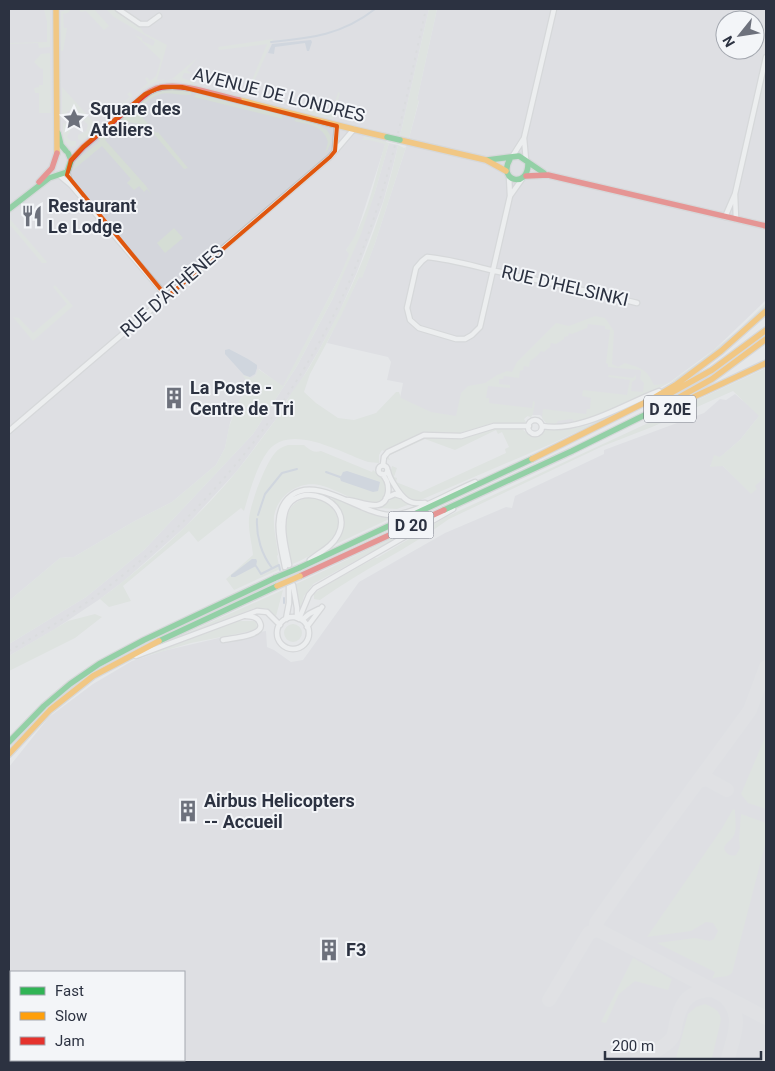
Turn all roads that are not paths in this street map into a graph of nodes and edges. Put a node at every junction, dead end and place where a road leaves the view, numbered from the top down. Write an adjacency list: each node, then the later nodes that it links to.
1 (56, 9): 7 (main road)
2 (118, 9): 4 (street)
3 (554, 9): 9 (street)
4 (159, 16)
5 (766, 57): 26 (street)
6 (337, 126): 8 (main road, AVENUE DE LONDRES); 10 (main road, AVENUE DE LONDRES); 11 (street)
7 (57, 129): 12 (main road); 13 (main road)
8 (354, 130): 11 (street, RUE D'ATHÈNES); 16 (main road, AVENUE DE LONDRES, bridge)
9 (524, 138): 14 (street); 17 (street)
10 (83, 147): 13 (main road, AVENUE DE LONDRES); 15 (main road, AVENUE DE LONDRES)
11 (335, 150): 33 (street, RUE D'ATHÈNES)
12 (57, 152): 13 (main road); 18 (main road)
13 (67, 152): 15 (main road)
14 (511, 158): 16 (main road, AVENUE DE LONDRES); 17 (main road); 20 (main road)
15 (71, 160): 19 (main road)
16 (486, 160): 20 (main road, AVENUE DE LONDRES)
17 (527, 162): 22 (main road); 23 (main road)
18 (52, 168): 21 (main road); 25 (main road)
19 (67, 172): 21 (main road); 24 (street)
20 (507, 173): 23 (main road); 27 (street, RUE D'HELSINKI)
21 (57, 175): 24 (street); 25 (main road)
22 (548, 175): 23 (main road); 29 (main road)
23 (524, 177): 27 (street, RUE D'HELSINKI)
24 (71, 185): 33 (street)
25 (27, 194): 28 (main road)
26 (734, 194): 29 (street); 30 (street)
27 (510, 196): 32 (street, RUE D'HELSINKI)
28 (9, 209)
29 (724, 217): 30 (main road)
30 (736, 219): 31 (main road)
31 (766, 226)
32 (492, 270): 32 (street, RUE D'HELSINKI); 34 (street, RUE D'HELSINKI)
33 (167, 297): 42 (street, RUE D'ATHÈNES)
34 (638, 303)
35 (766, 311): 39 (main road, D 20E)
36 (766, 330): 43 (main road, D 20)
37 (766, 339): 44 (main road, D 20)
38 (766, 363): 44 (main road, D 20E)
39 (677, 384): 41 (street); 43 (main road, D 20E)
40 (529, 426): 41 (street); 41 (street); 46 (street)
41 (542, 426)
42 (9, 431)
43 (551, 450): 45 (main road, D 20)
44 (572, 451): 49 (main road, D 20)
45 (521, 464): 53 (street); 54 (main road, D 20)
46 (383, 466): 47 (street); 48 (street)
47 (388, 471): 48 (street); 50 (street)
48 (382, 474): 51 (street)
49 (521, 474): 57 (street); 61 (main road, D 20, bridge)
50 (401, 496): 51 (street); 53 (street)
51 (386, 498): 52 (street)
52 (343, 500): 53 (street); 54 (street)
53 (431, 502)
54 (301, 567): 62 (main road, D 20, bridge)
55 (245, 616): 58 (street); 60 (street); 61 (street)
56 (286, 619): 57 (street); 57 (street); 58 (street)
57 (300, 619): 59 (street); 59 (street)
58 (280, 625): 59 (street)
59 (307, 627)
60 (223, 640)
61 (107, 667): 63 (main road, D 20)
62 (9, 742)
63 (9, 754)

